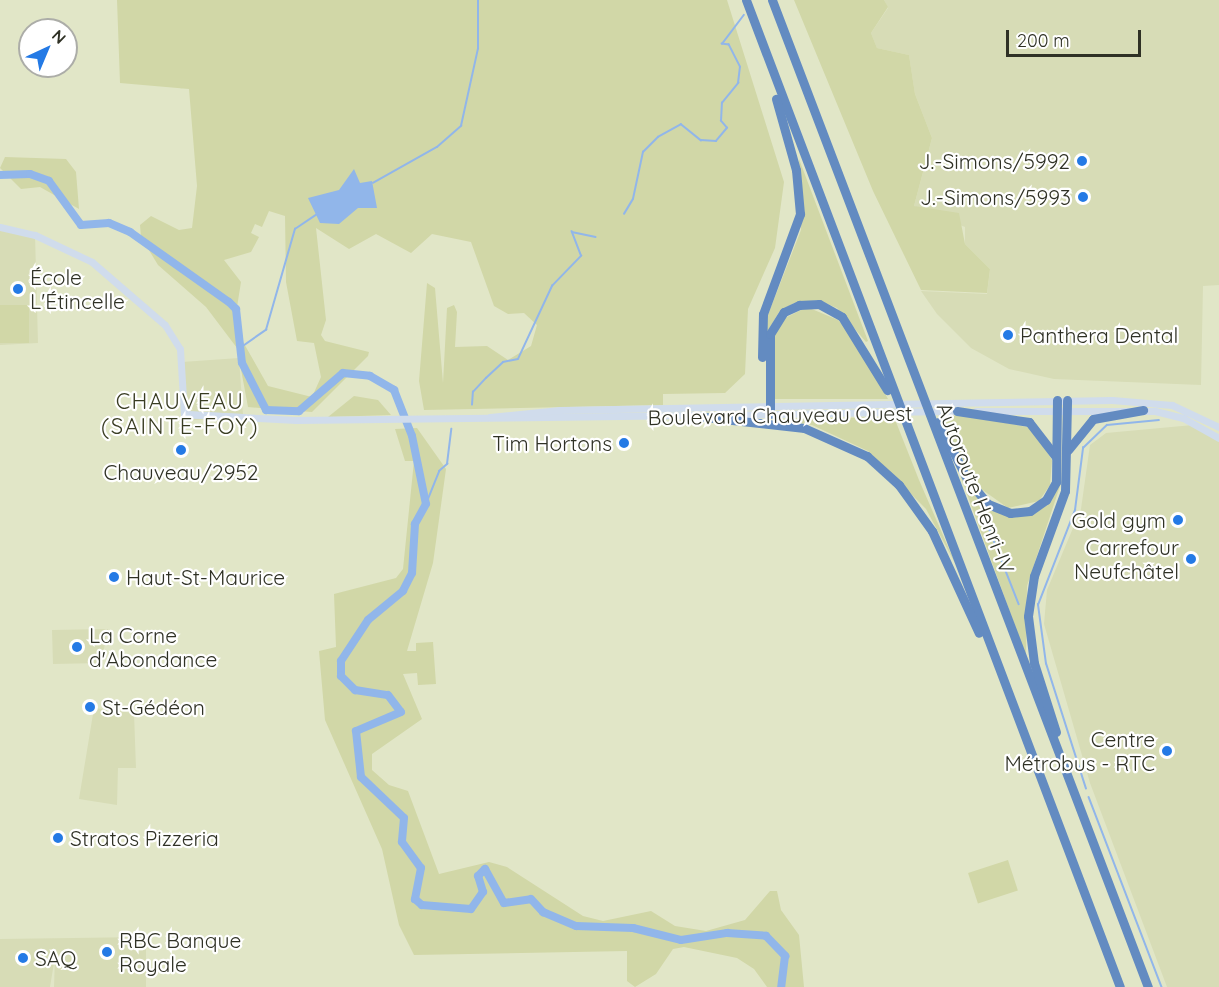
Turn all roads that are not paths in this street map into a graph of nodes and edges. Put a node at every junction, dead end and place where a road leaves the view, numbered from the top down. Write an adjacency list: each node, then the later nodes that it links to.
1 (746, 0): 3 (highway, Autoroute Henri-IV)
2 (772, 0): 5 (highway, Autoroute Henri-IV)
3 (751, 17): 8 (highway); 16 (highway, Autoroute Henri-IV)
4 (0, 227): 11 (main road, Boulevard Chauveau Ouest)
5 (896, 327): 15 (highway); 17 (highway, Autoroute Henri-IV)
6 (1062, 404): 7 (main road, Boulevard Chauveau Ouest); 9 (main road, Boulevard Chauveau Ouest); 12 (main road); 14 (highway); 15 (highway)
7 (955, 407): 8 (main road, Boulevard Chauveau Ouest); 8 (main road, Boulevard Chauveau Ouest); 15 (highway)
8 (766, 410): 10 (main road, Boulevard Chauveau Ouest); 11 (main road, Boulevard Chauveau Ouest); 16 (highway)
9 (1143, 410): 13 (main road, Boulevard Chauveau Ouest); 14 (highway)
10 (696, 416): 11 (main road, Boulevard Chauveau Ouest); 18 (highway)
11 (490, 417)
12 (1219, 427)
13 (1219, 438)
14 (1067, 453): 17 (highway)
15 (1058, 462)
16 (954, 547): 18 (highway, Autoroute Henri-IV)
17 (1077, 801): 20 (highway, Autoroute Henri-IV)
18 (1050, 803): 19 (highway, Autoroute Henri-IV)
19 (1120, 987)
20 (1148, 987)

